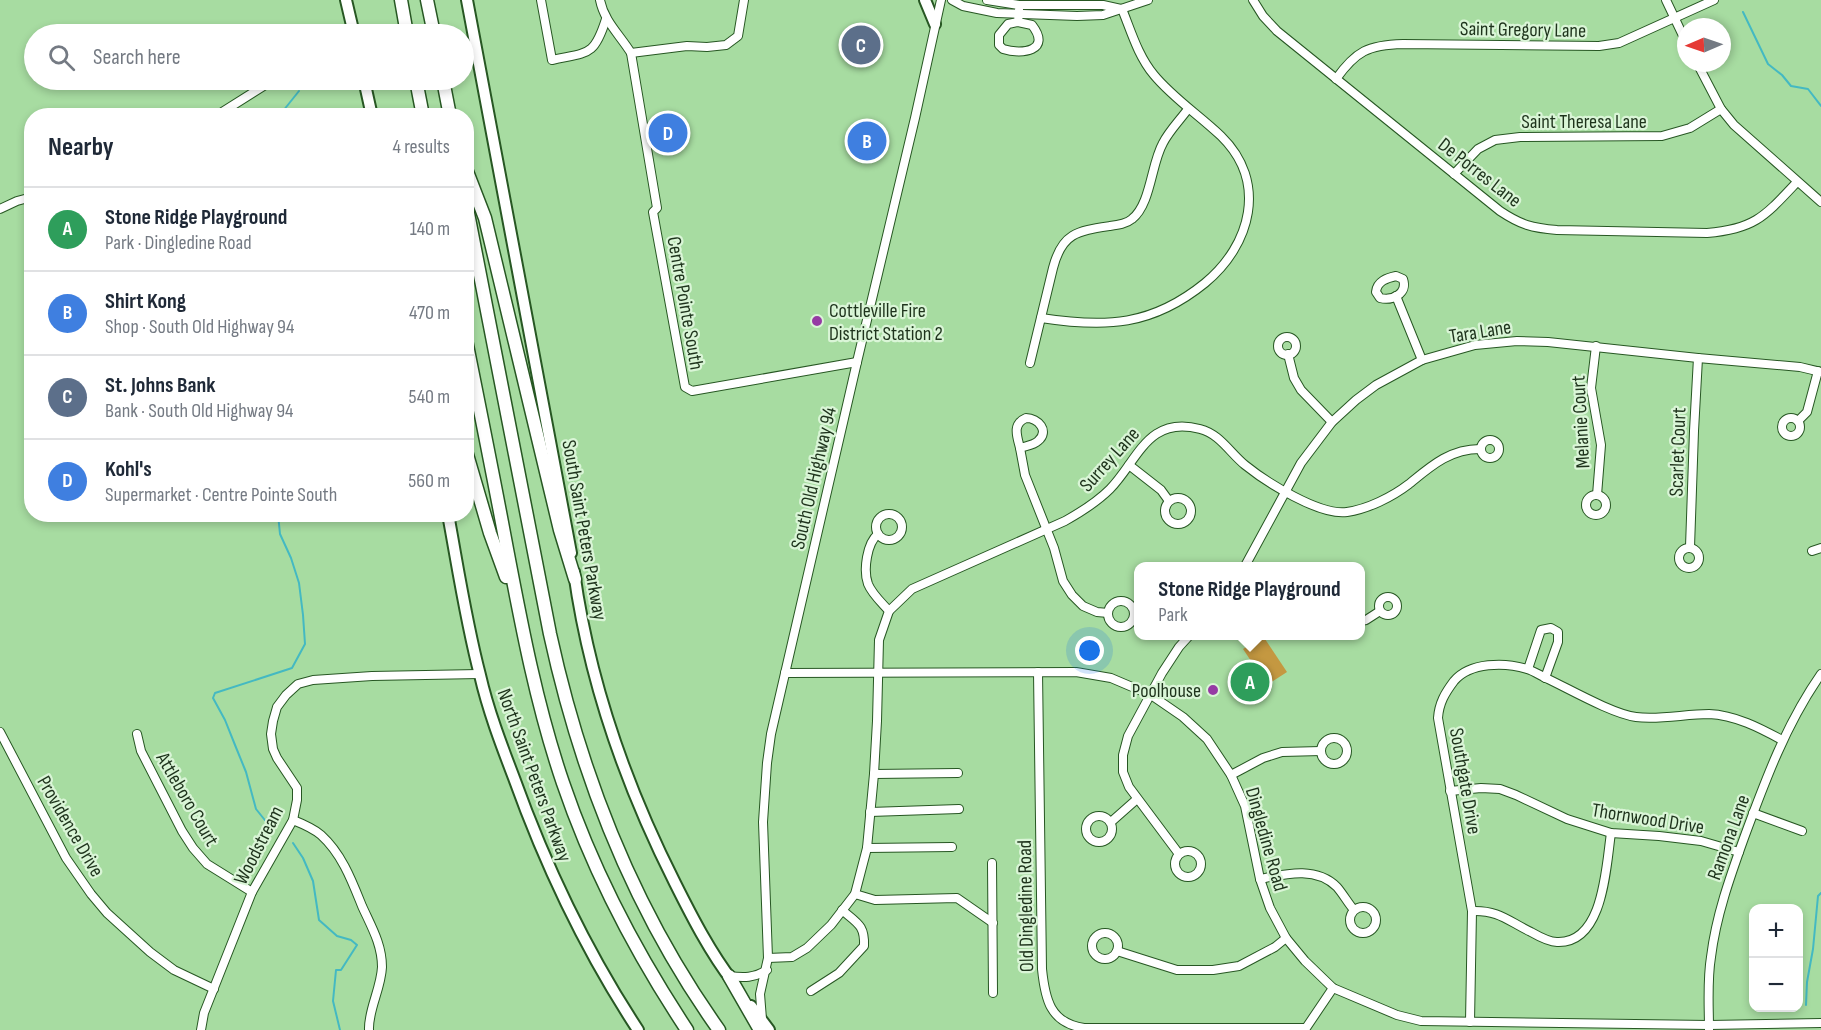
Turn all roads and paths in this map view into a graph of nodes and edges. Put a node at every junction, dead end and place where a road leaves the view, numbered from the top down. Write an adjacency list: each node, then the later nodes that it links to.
1 (346, 0): 23 (main road)
2 (401, 0): 24 (highway)
3 (428, 0): 25 (highway)
4 (467, 0): 26 (main road, South Saint Peters Parkway)
5 (541, 0): 21 (street)
6 (600, 0): 21 (street, Centre Pointe South)
7 (744, 0): 30 (street)
8 (925, 0): 27 (main road)
9 (941, 0): 27 (street, South Old Highway 94)
10 (952, 0): 20 (street)
11 (987, 0): 16 (street)
12 (1148, 0): 18 (street)
13 (1253, 0): 32 (street, De Porres Lane)
14 (1666, 0): 22 (street)
15 (1714, 0): 22 (street, Saint Gregory Lane)
16 (1019, 5): 17 (street); 20 (street)
17 (1078, 5): 18 (street); 19 (street)
18 (1122, 9): 19 (street); 41 (street)
19 (1077, 16): 20 (street)
20 (1018, 18): 20 (street)
21 (606, 19): 30 (street, Centre Pointe South)
22 (1674, 19): 28 (street); 32 (street, Saint Gregory Lane)
23 (352, 24)
24 (406, 24)
25 (432, 24)
26 (472, 24)
27 (935, 24): 56 (street, South Old Highway 94)
28 (1677, 25)
29 (474, 37): 76 (main road, South Saint Peters Parkway)
30 (631, 53): 56 (street, Centre Pointe South)
31 (1702, 72): 42 (street)
32 (1336, 79): 43 (street, De Porres Lane)
33 (257, 90): 37 (street)
34 (366, 90): 38 (main road)
35 (418, 90): 39 (highway)
36 (445, 90): 40 (highway)
37 (229, 108)
38 (370, 108)
39 (421, 108)
40 (448, 108)
41 (1188, 109): 51 (street); 51 (street)
42 (1721, 109): 43 (street, Saint Theresa Lane); 44 (street)
43 (1454, 174): 44 (street, De Porres Lane)
44 (1797, 182): 47 (street)
45 (474, 190): 76 (highway)
46 (24, 199): 48 (street)
47 (1821, 202)
48 (0, 209)
49 (474, 244): 137 (highway)
50 (1396, 296): 55 (street)
51 (1041, 318): 57 (street)
52 (1596, 346): 54 (street, Tara Lane); 55 (street, Tara Lane); 67 (street, Melanie Court)
53 (1288, 354): 61 (street)
54 (1698, 358): 58 (street, Tara Lane); 72 (street, Scarlet Court)
55 (1422, 360): 61 (street, Tara Lane)
56 (857, 362): 86 (street, South Old Highway 94)
57 (1030, 363)
58 (1820, 371): 60 (street)
59 (474, 381): 79 (highway)
60 (1798, 421)
61 (1332, 422): 66 (street, Tara Lane)
62 (1020, 448): 70 (street)
63 (1480, 449): 66 (street, Surrey Lane)
64 (1129, 465): 66 (street, Surrey Lane); 68 (street); 70 (street, Surrey Lane)
65 (474, 478): 79 (highway)
66 (1286, 491): 75 (street, Tara Lane)
67 (1597, 495)
68 (1169, 501)
69 (450, 522): 85 (main road, North Saint Peters Parkway)
70 (1047, 529): 77 (street, Surrey Lane); 80 (street)
71 (878, 534): 77 (street)
72 (1690, 547)
73 (1821, 548): 74 (street)
74 (1812, 551)
75 (1248, 562)
76 (575, 579): 123 (main road, South Saint Peters Parkway)
77 (889, 611): 87 (street)
78 (1380, 611): 81 (street)
79 (519, 612): 136 (highway)
80 (1108, 613)
81 (1365, 619)
82 (1185, 640): 90 (street)
83 (1528, 669): 89 (street, Southgate Drive); 89 (street); 98 (street, Southgate Drive)
84 (1038, 672): 87 (street, Dingledine Road); 90 (street, Dingledine Road); 132 (street, Old Dingledine Road)
85 (479, 674): 103 (street, Woodstream); 135 (main road, North Saint Peters Parkway)
86 (785, 674): 87 (street, Dingledine Road); 121 (street, South Old Highway 94)
87 (879, 674): 96 (street)
88 (1821, 674): 93 (street, Ramona Lane)
89 (1545, 678): 93 (street, Southgate Drive)
90 (1151, 695): 97 (street, Dingledine Road); 99 (street)
91 (0, 732): 125 (street, Providence Drive)
92 (137, 734): 113 (street, Attleboro Court)
93 (1782, 740): 102 (street, Ramona Lane)
94 (1321, 751): 97 (street)
95 (958, 773): 96 (street)
96 (874, 774): 101 (street)
97 (1231, 775): 112 (street, Dingledine Road)
98 (1450, 791): 106 (street, Thornwood Drive); 117 (street, Southgate Drive)
99 (1137, 799): 104 (street); 110 (street)
100 (958, 809): 101 (street)
101 (870, 812): 108 (street)
102 (1753, 813): 105 (street); 109 (street, Ramona Lane)
103 (293, 820): 113 (street, Woodstream); 134 (street)
104 (1111, 822)
105 (1802, 831)
106 (1611, 833): 109 (street, Thornwood Drive); 117 (street)
107 (952, 847): 108 (street)
108 (867, 848): 114 (street)
109 (1739, 852): 131 (street, Ramona Lane)
110 (1179, 854)
111 (992, 863): 118 (street)
112 (1260, 879): 116 (street); 119 (street, Dingledine Road)
113 (252, 892): 125 (street, Woodstream)
114 (855, 894): 115 (street); 118 (street)
115 (842, 910): 121 (street); 126 (street)
116 (1354, 910)
117 (1472, 911): 128 (street, Southgate Drive)
118 (993, 923): 127 (street)
119 (1286, 938): 120 (street); 124 (street, Dingledine Road)
120 (1117, 951)
121 (768, 958): 122 (street, South Old Highway 94)
122 (767, 970): 123 (street); 130 (street, South Old Highway 94)
123 (729, 976): 130 (highway)
124 (1333, 988): 128 (street, Dingledine Road); 132 (street, Old Dingledine Road)
125 (214, 989): 133 (street, Woodstream)
126 (811, 991)
127 (993, 993)
128 (1470, 1022): 131 (street, Dingledine Road)
129 (1821, 1023): 131 (street, Dingledine Road)
130 (761, 1025): 138 (main road)
131 (1709, 1027)
132 (1306, 1029)
133 (201, 1030)
134 (369, 1030)
135 (638, 1030)
136 (687, 1030)
137 (719, 1030)
138 (769, 1030)

